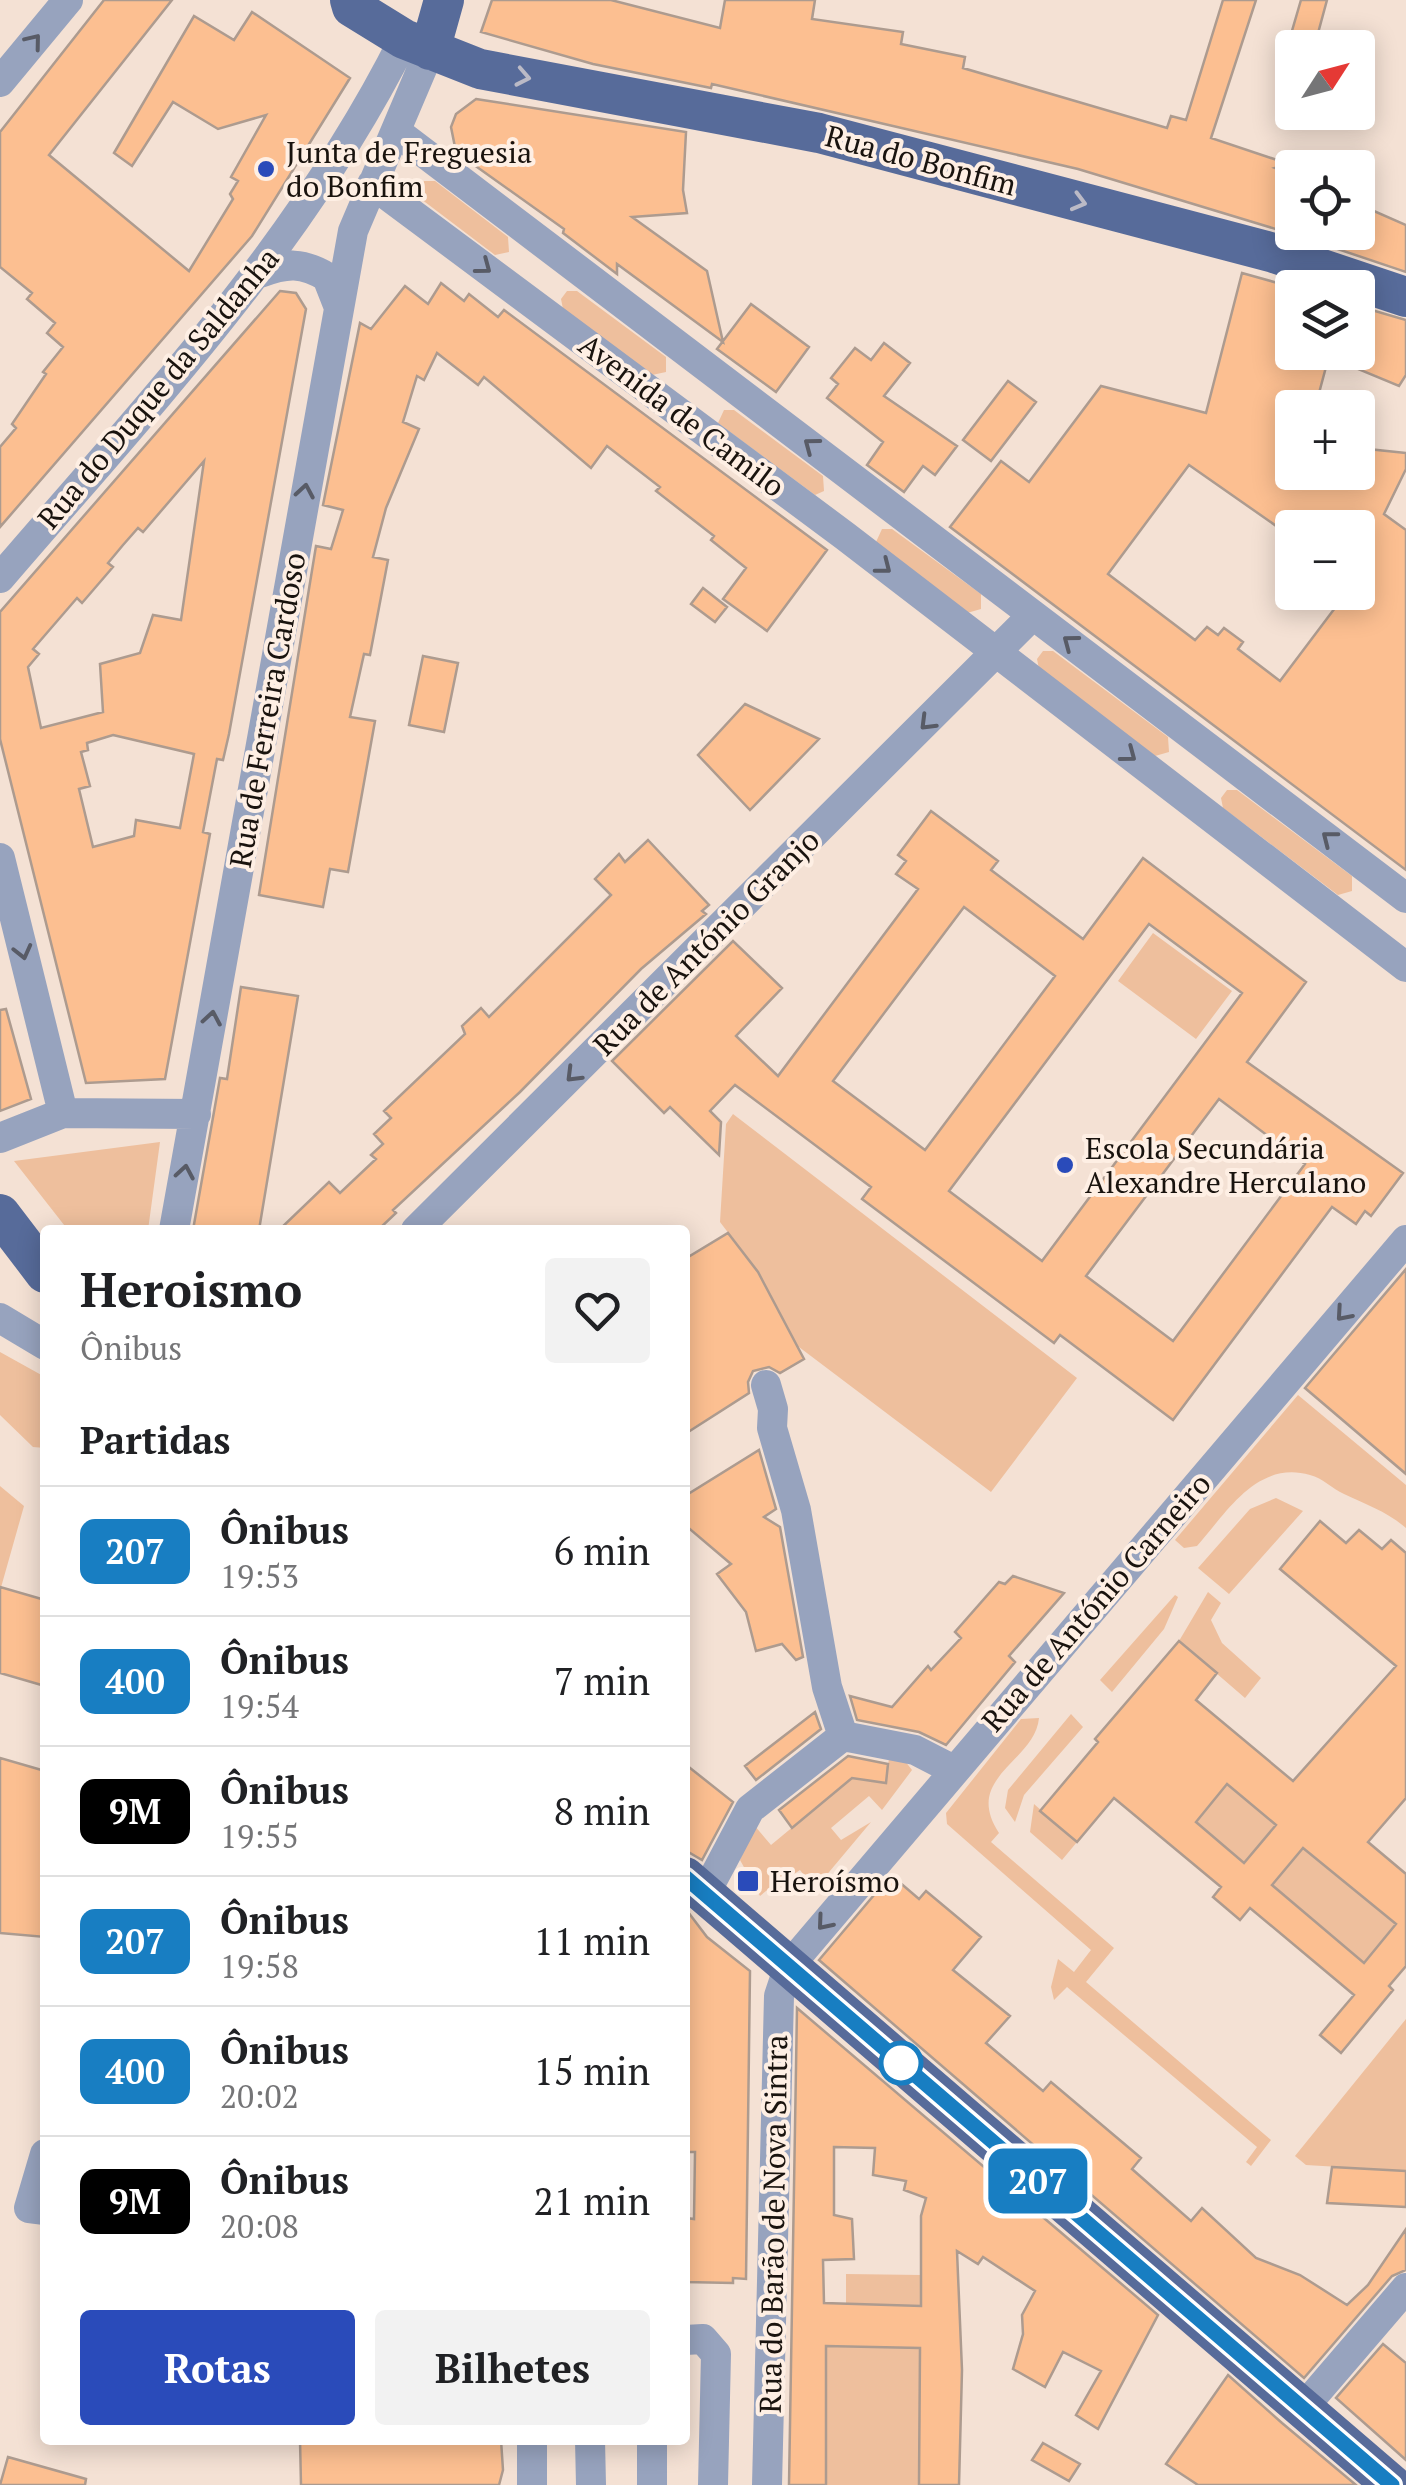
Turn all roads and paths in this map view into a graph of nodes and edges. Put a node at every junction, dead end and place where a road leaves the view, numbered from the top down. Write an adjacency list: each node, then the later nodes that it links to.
1 (68, 0): 5 (street, one-way to 1)
2 (444, 0): 4 (main road)
3 (344, 2): 4 (main road, Rua do Bonfim)
4 (417, 45): 6 (street, Rua de Ferreira Cardoso); 9 (street, Rua do Duque da Saldanha); 11 (main road, Rua do Bonfim, one-way to 11)
5 (0, 82)
6 (398, 133): 7 (street, Rua de Ferreira Cardoso); 8 (street, Avenida de Camilo)
7 (372, 184): 10 (street, Avenida de Camilo, one-way to 10); 12 (street, Rua de Ferreira Cardoso)
8 (552, 250): 10 (street); 13 (street, Avenida de Camilo)
9 (260, 273): 12 (street); 17 (street, Rua do Duque da Saldanha)
10 (520, 294): 14 (street, Avenida de Camilo)
11 (1406, 297)
12 (338, 305): 27 (street, Rua de Ferreira Cardoso, one-way to 12)
13 (712, 371): 14 (street); 15 (street, Avenida de Camilo, one-way to 13)
14 (681, 415): 16 (street, Avenida de Camilo)
15 (875, 493): 16 (street); 18 (street, Avenida de Camilo)
16 (845, 536): 19 (street, Avenida de Camilo, one-way to 19)
17 (0, 578)
18 (1034, 615): 19 (street); 20 (street, Avenida de Camilo, one-way to 18)
19 (996, 654): 21 (street, Avenida de Camilo, one-way to 21); 31 (street, Rua de António Granjo, one-way to 31)
20 (1219, 754): 21 (street); 23 (street, Avenida de Camilo, one-way to 20)
21 (1186, 798): 24 (street, Avenida de Camilo)
22 (0, 858): 26 (street, one-way to 26)
23 (1401, 894): 24 (street, Avenida de Camilo)
24 (1364, 934): 25 (street, Avenida de Camilo)
25 (1406, 967)
26 (63, 1113): 27 (street); 28 (street)
27 (196, 1114): 30 (street, Rua de Ferreira Cardoso, one-way to 27)
28 (0, 1138)
29 (0, 1214): 33 (main road)
30 (175, 1225)
31 (421, 1225)
32 (1406, 1240): 36 (street, Rua de António Carneiro, one-way to 36)
33 (40, 1266)
34 (766, 1386): 35 (street)
35 (843, 1736): 36 (street); 37 (street)
36 (952, 1769): 38 (street, Rua de António Carneiro, one-way to 38)
37 (695, 1886): 38 (main road)
38 (789, 1966): 43 (main road); 51 (street, Rua do Barão de Nova Sintra)
39 (40, 2171): 40 (street)
40 (40, 2209)
41 (1406, 2288): 43 (street)
42 (690, 2340): 50 (street)
43 (1303, 2408): 52 (main road)
44 (532, 2445): 47 (street)
45 (590, 2445): 48 (street)
46 (652, 2445): 49 (street)
47 (532, 2485)
48 (591, 2485)
49 (652, 2485)
50 (713, 2485)
51 (767, 2485)
52 (1392, 2485)

